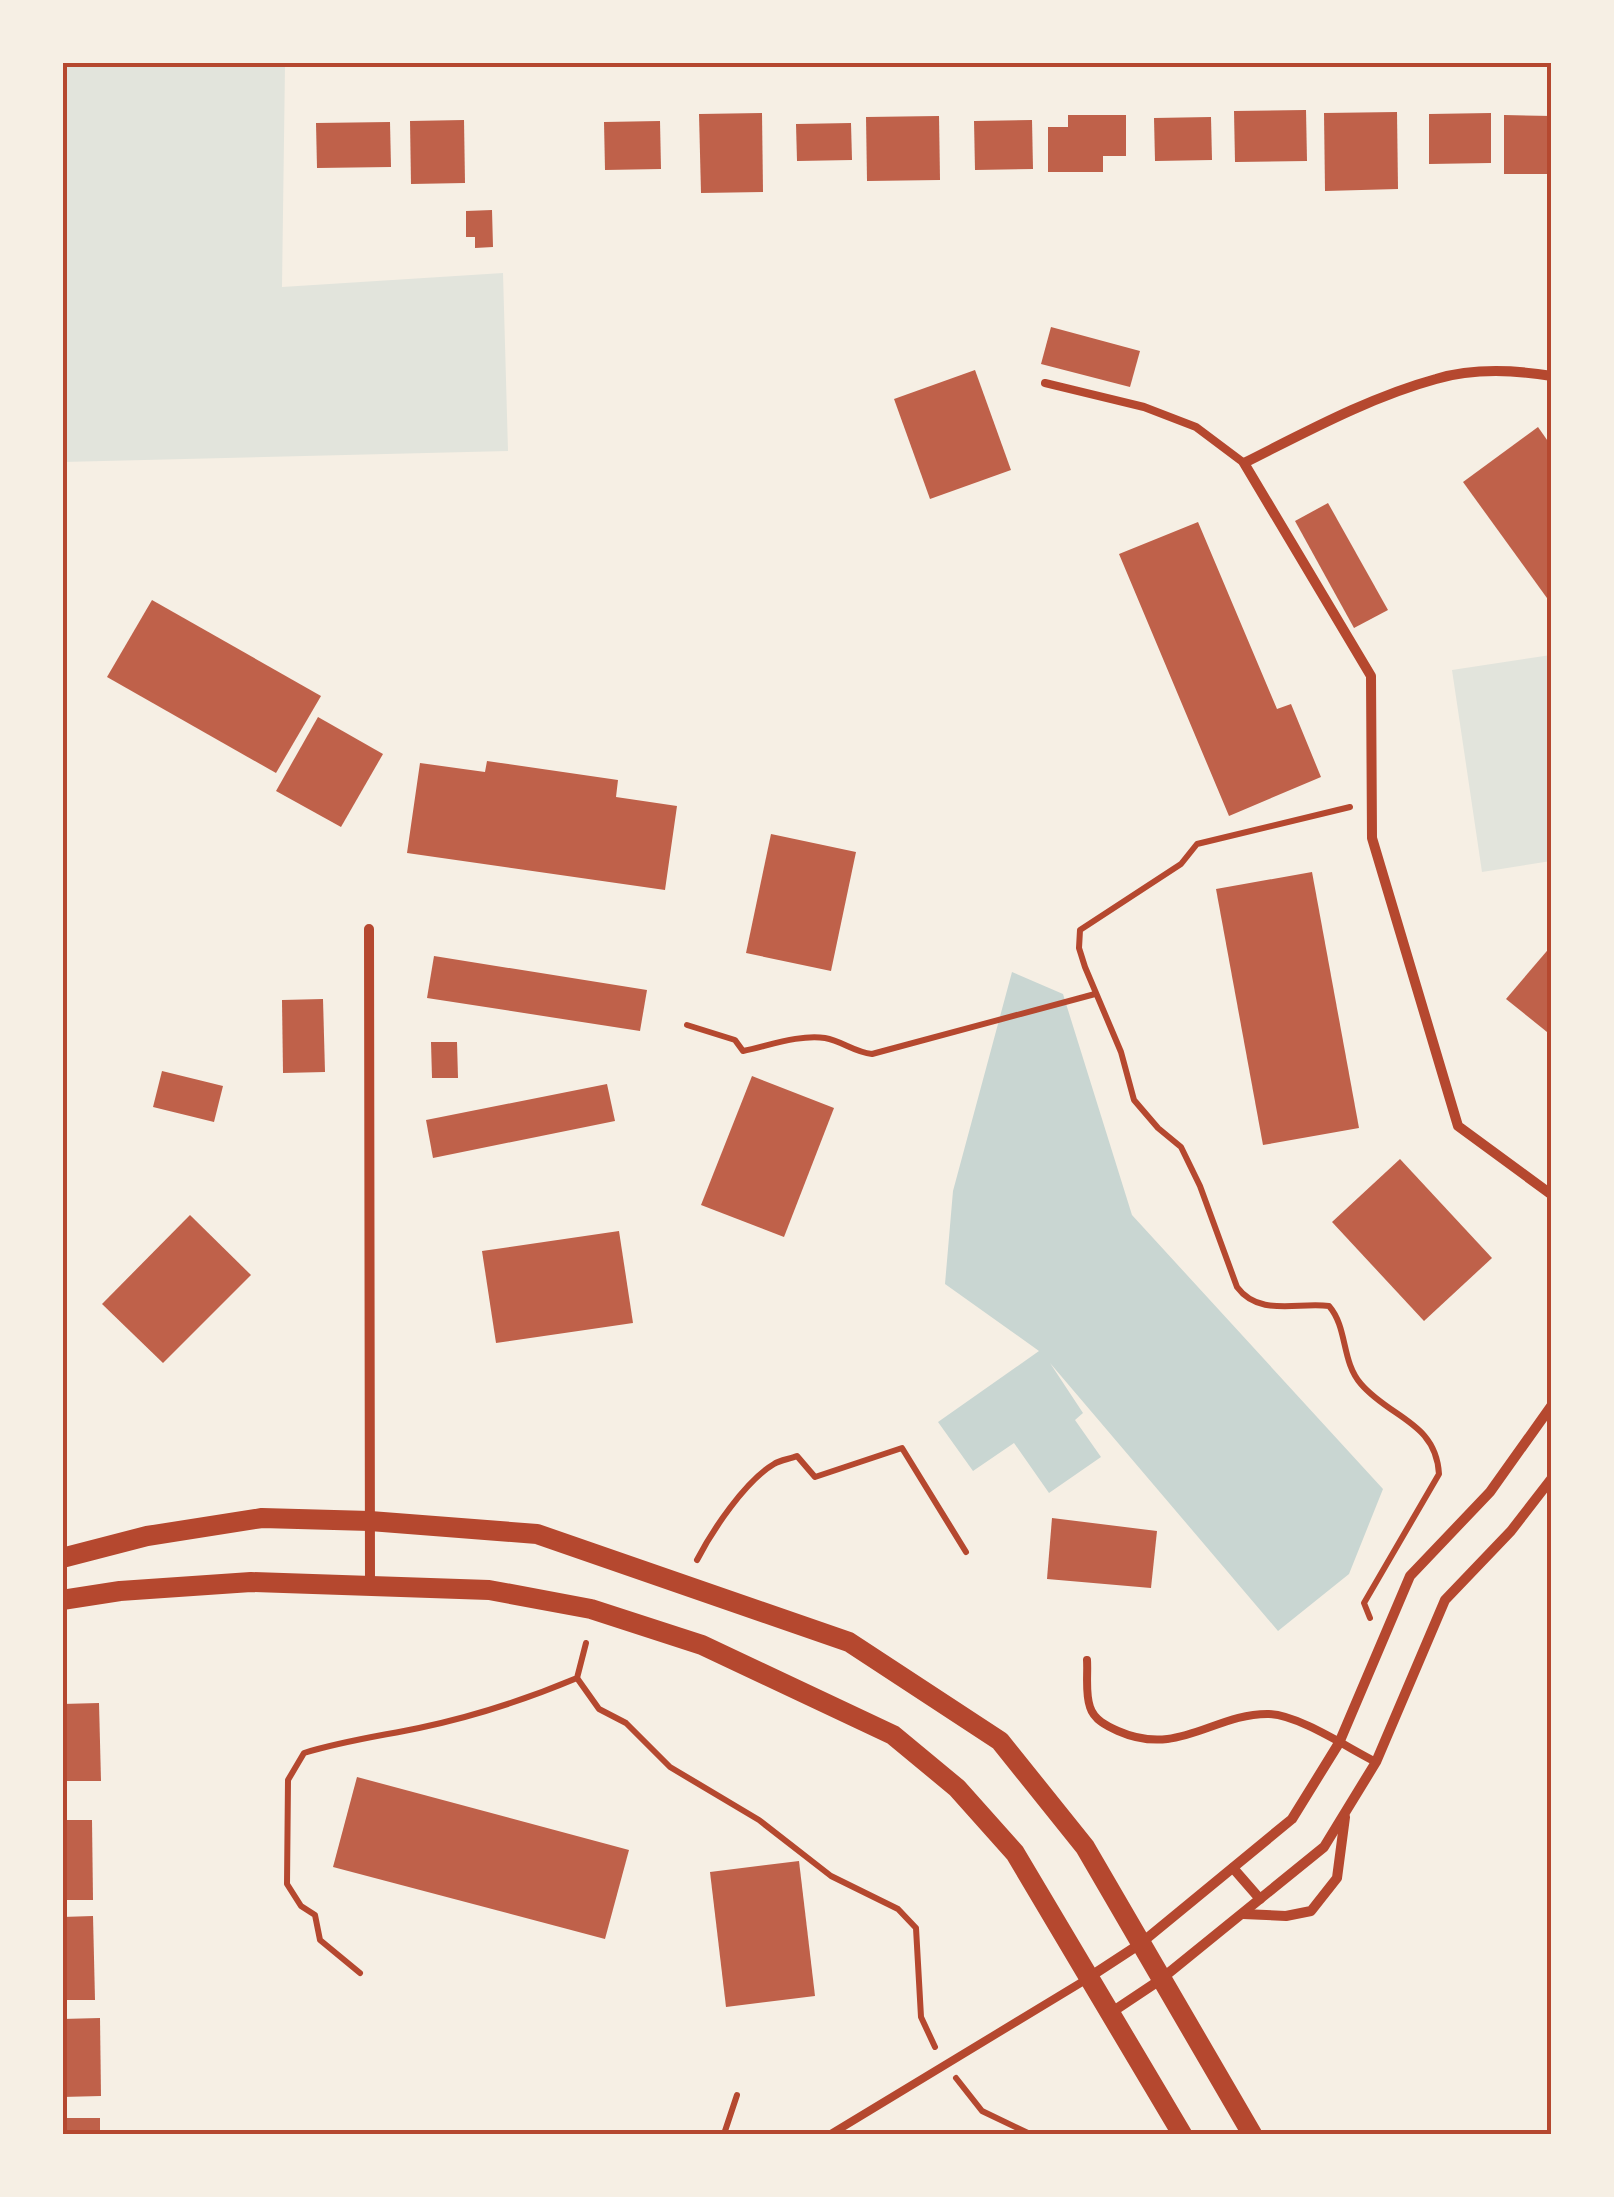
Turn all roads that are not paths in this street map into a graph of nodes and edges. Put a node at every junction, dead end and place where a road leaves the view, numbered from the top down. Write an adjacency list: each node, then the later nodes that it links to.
1 (1552, 376): 3 (street)
2 (1045, 384): 3 (lane)
3 (1244, 462): 5 (street)
4 (369, 929): 8 (street)
5 (1552, 1196)
6 (1552, 1405): 13 (street)
7 (1552, 1478): 14 (street)
8 (370, 1521): 9 (main road); 10 (street); 19 (main road)
9 (62, 1558)
10 (370, 1586): 11 (main road); 20 (main road)
11 (62, 1600)
12 (1087, 1660): 13 (lane)
13 (1339, 1743): 14 (lane); 16 (street)
14 (1376, 1762): 15 (street)
15 (1346, 1811): 17 (street); 18 (street)
16 (1233, 1868): 17 (street); 19 (street)
17 (1260, 1899): 18 (street)
18 (1242, 1914): 21 (street)
19 (1140, 1944): 20 (street); 21 (main road)
20 (1091, 1976): 22 (main road); 23 (lane)
21 (1160, 1980): 22 (street); 25 (main road)
22 (1112, 2012): 24 (main road)
23 (831, 2134)
24 (1182, 2134)
25 (1252, 2134)

